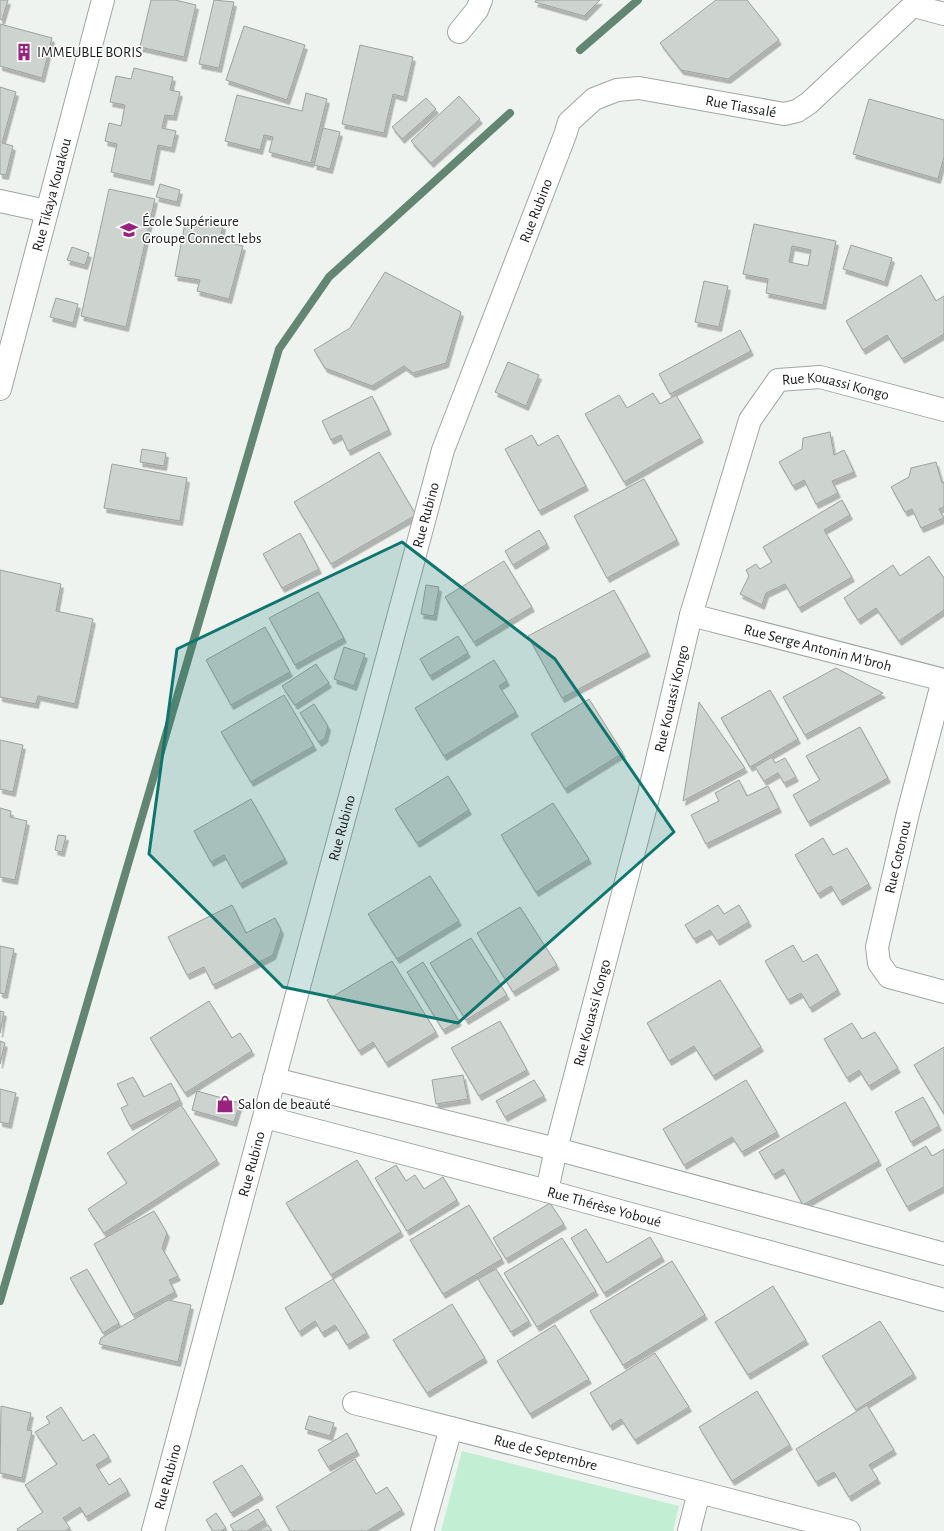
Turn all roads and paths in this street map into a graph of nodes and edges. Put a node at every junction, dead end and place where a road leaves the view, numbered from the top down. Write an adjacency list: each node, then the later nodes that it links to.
1 (103, 0): 8 (street, Rue Tikaya Kouakou)
2 (481, 0): 5 (street)
3 (916, 3): 4 (street); 6 (street, Rue Tiassalé)
4 (944, 14)
5 (459, 32)
6 (565, 135): 14 (street, Rue Rubino)
7 (0, 201): 8 (street)
8 (46, 212): 9 (street, Rue Tikaya Kouakou)
9 (0, 389)
10 (944, 410): 11 (street, Rue Kouassi Kongo)
11 (691, 615): 12 (street, Rue Serge Antonin M'broh); 16 (street, Rue Kouassi Kongo)
12 (944, 680): 13 (street, Rue Cotonou)
13 (944, 992)
14 (274, 1078): 15 (street, Rue Rubino); 16 (street)
15 (265, 1116): 17 (street, Rue Thérèse Yoboué); 24 (street, Rue Rubino)
16 (556, 1149): 17 (street, Rue Kouassi Kongo); 18 (street)
17 (547, 1191): 19 (street, Rue Thérèse Yoboué)
18 (944, 1254)
19 (944, 1300)
20 (354, 1403): 21 (street, Rue de Septembre)
21 (451, 1428): 22 (street, Rue de Septembre); 25 (street)
22 (699, 1492): 23 (street, Rue de Septembre); 26 (street)
23 (849, 1530)
24 (153, 1531)
25 (422, 1531)
26 (689, 1531)

